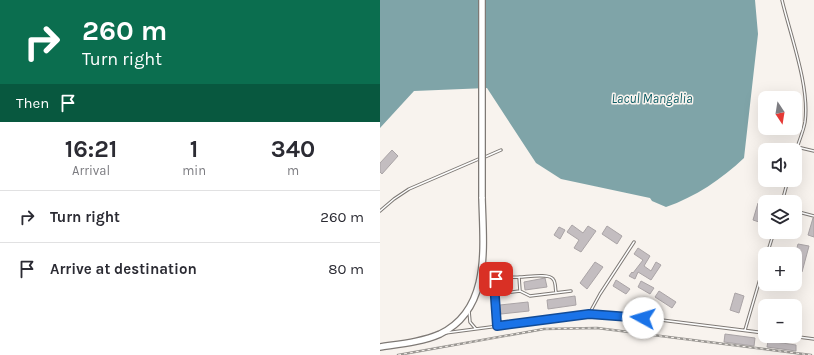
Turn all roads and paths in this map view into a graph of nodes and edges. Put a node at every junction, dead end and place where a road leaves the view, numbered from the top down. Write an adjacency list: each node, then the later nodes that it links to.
1 (482, 0): 17 (highway, bridge)
2 (782, 0): 3 (lane)
3 (799, 143)
4 (802, 148): 6 (lane)
5 (501, 150): 7 (lane)
6 (814, 151)
7 (380, 211)
8 (802, 213): 9 (lane)
9 (814, 216)
10 (634, 242): 18 (lane)
11 (519, 277): 13 (lane); 15 (lane); 16 (lane)
12 (758, 286): 21 (lane)
13 (520, 291): 15 (lane); 16 (lane)
14 (571, 291): 15 (lane)
15 (556, 293)
16 (496, 294): 19 (lane)
17 (469, 309): 20 (lane); 23 (highway)
18 (589, 314): 19 (lane); 21 (lane)
19 (497, 326): 20 (lane)
20 (476, 329): 23 (lane)
21 (745, 330): 22 (lane)
22 (758, 332)
23 (439, 334): 26 (highway)
24 (802, 337): 25 (lane)
25 (814, 339)
26 (380, 347)

